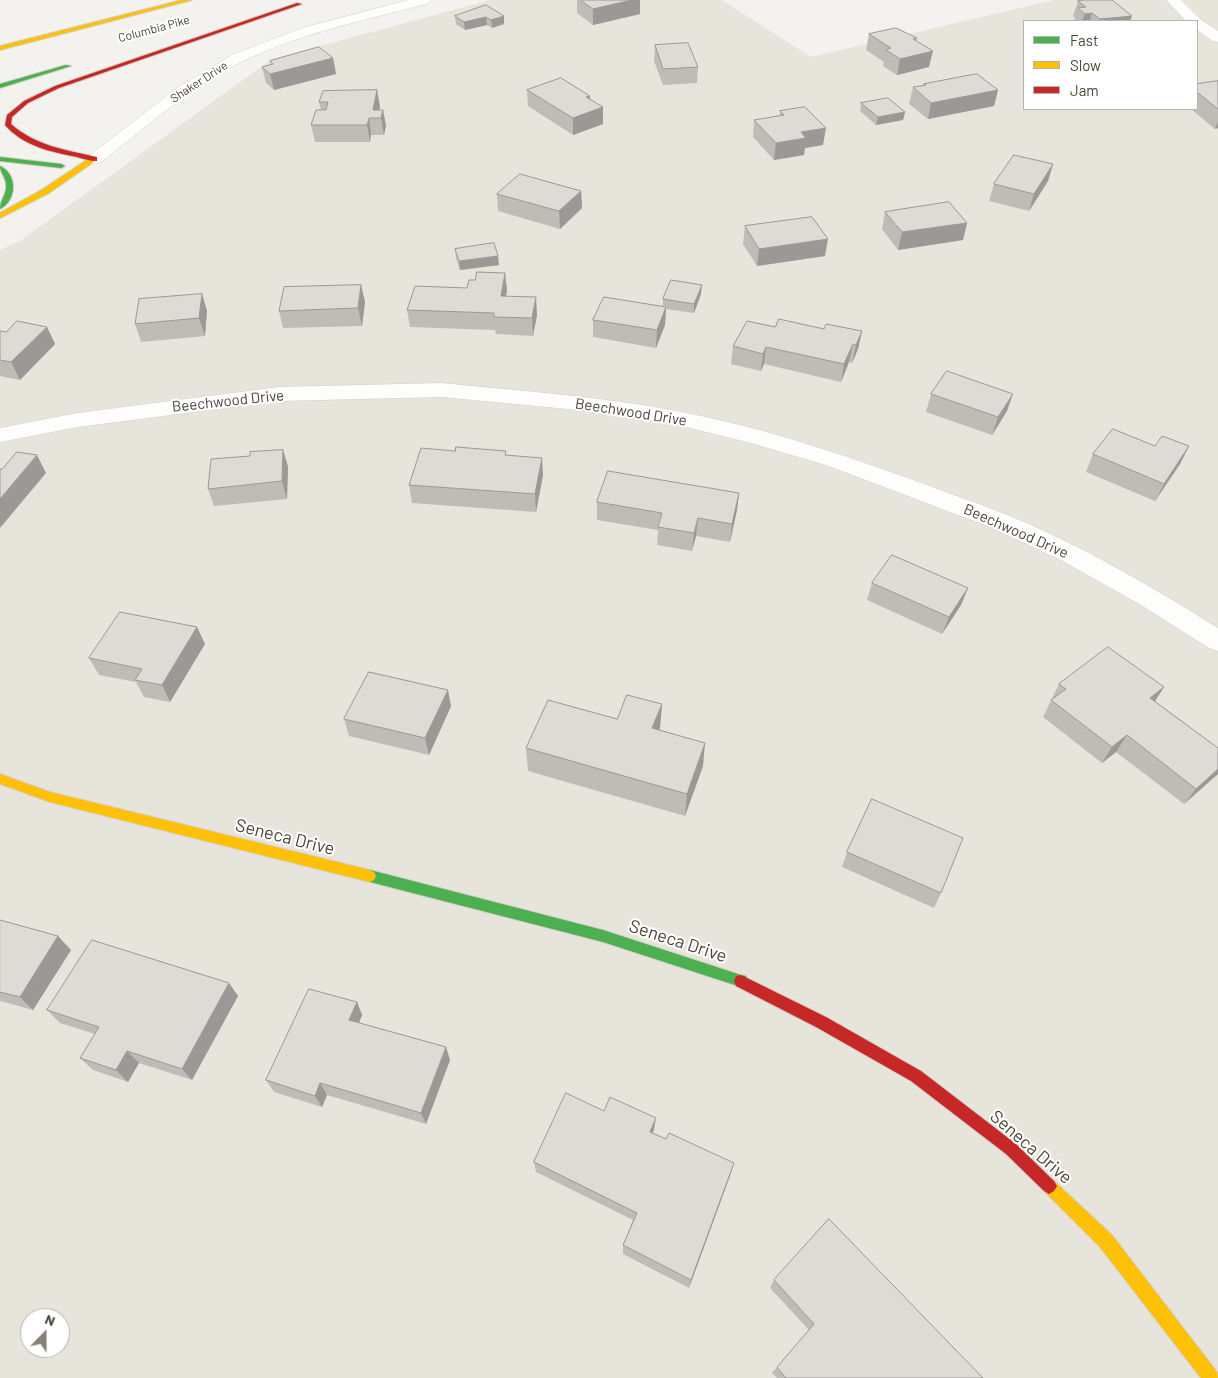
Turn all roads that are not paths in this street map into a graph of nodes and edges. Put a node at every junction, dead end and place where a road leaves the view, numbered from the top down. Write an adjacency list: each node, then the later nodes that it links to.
1 (164, 0): 7 (main road)
2 (188, 0): 9 (main road, Columbia Pike)
3 (424, 0): 14 (street, Shaker Drive)
4 (1173, 0): 5 (street)
5 (1193, 20)
6 (1198, 24): 8 (street)
7 (0, 37)
8 (1218, 38)
9 (0, 48)
10 (127, 51): 14 (main road, Columbia Pike)
11 (79, 64): 12 (main road)
12 (0, 86)
13 (0, 159): 16 (main road)
14 (94, 159): 16 (main road, Shaker Drive)
15 (0, 168): 17 (main road)
16 (80, 169): 18 (main road, Shaker Drive)
17 (0, 207)
18 (0, 216)
19 (0, 434): 20 (street, Beechwood Drive)
20 (1218, 641)
21 (0, 779): 22 (main road, Seneca Drive)
22 (1212, 1378)

